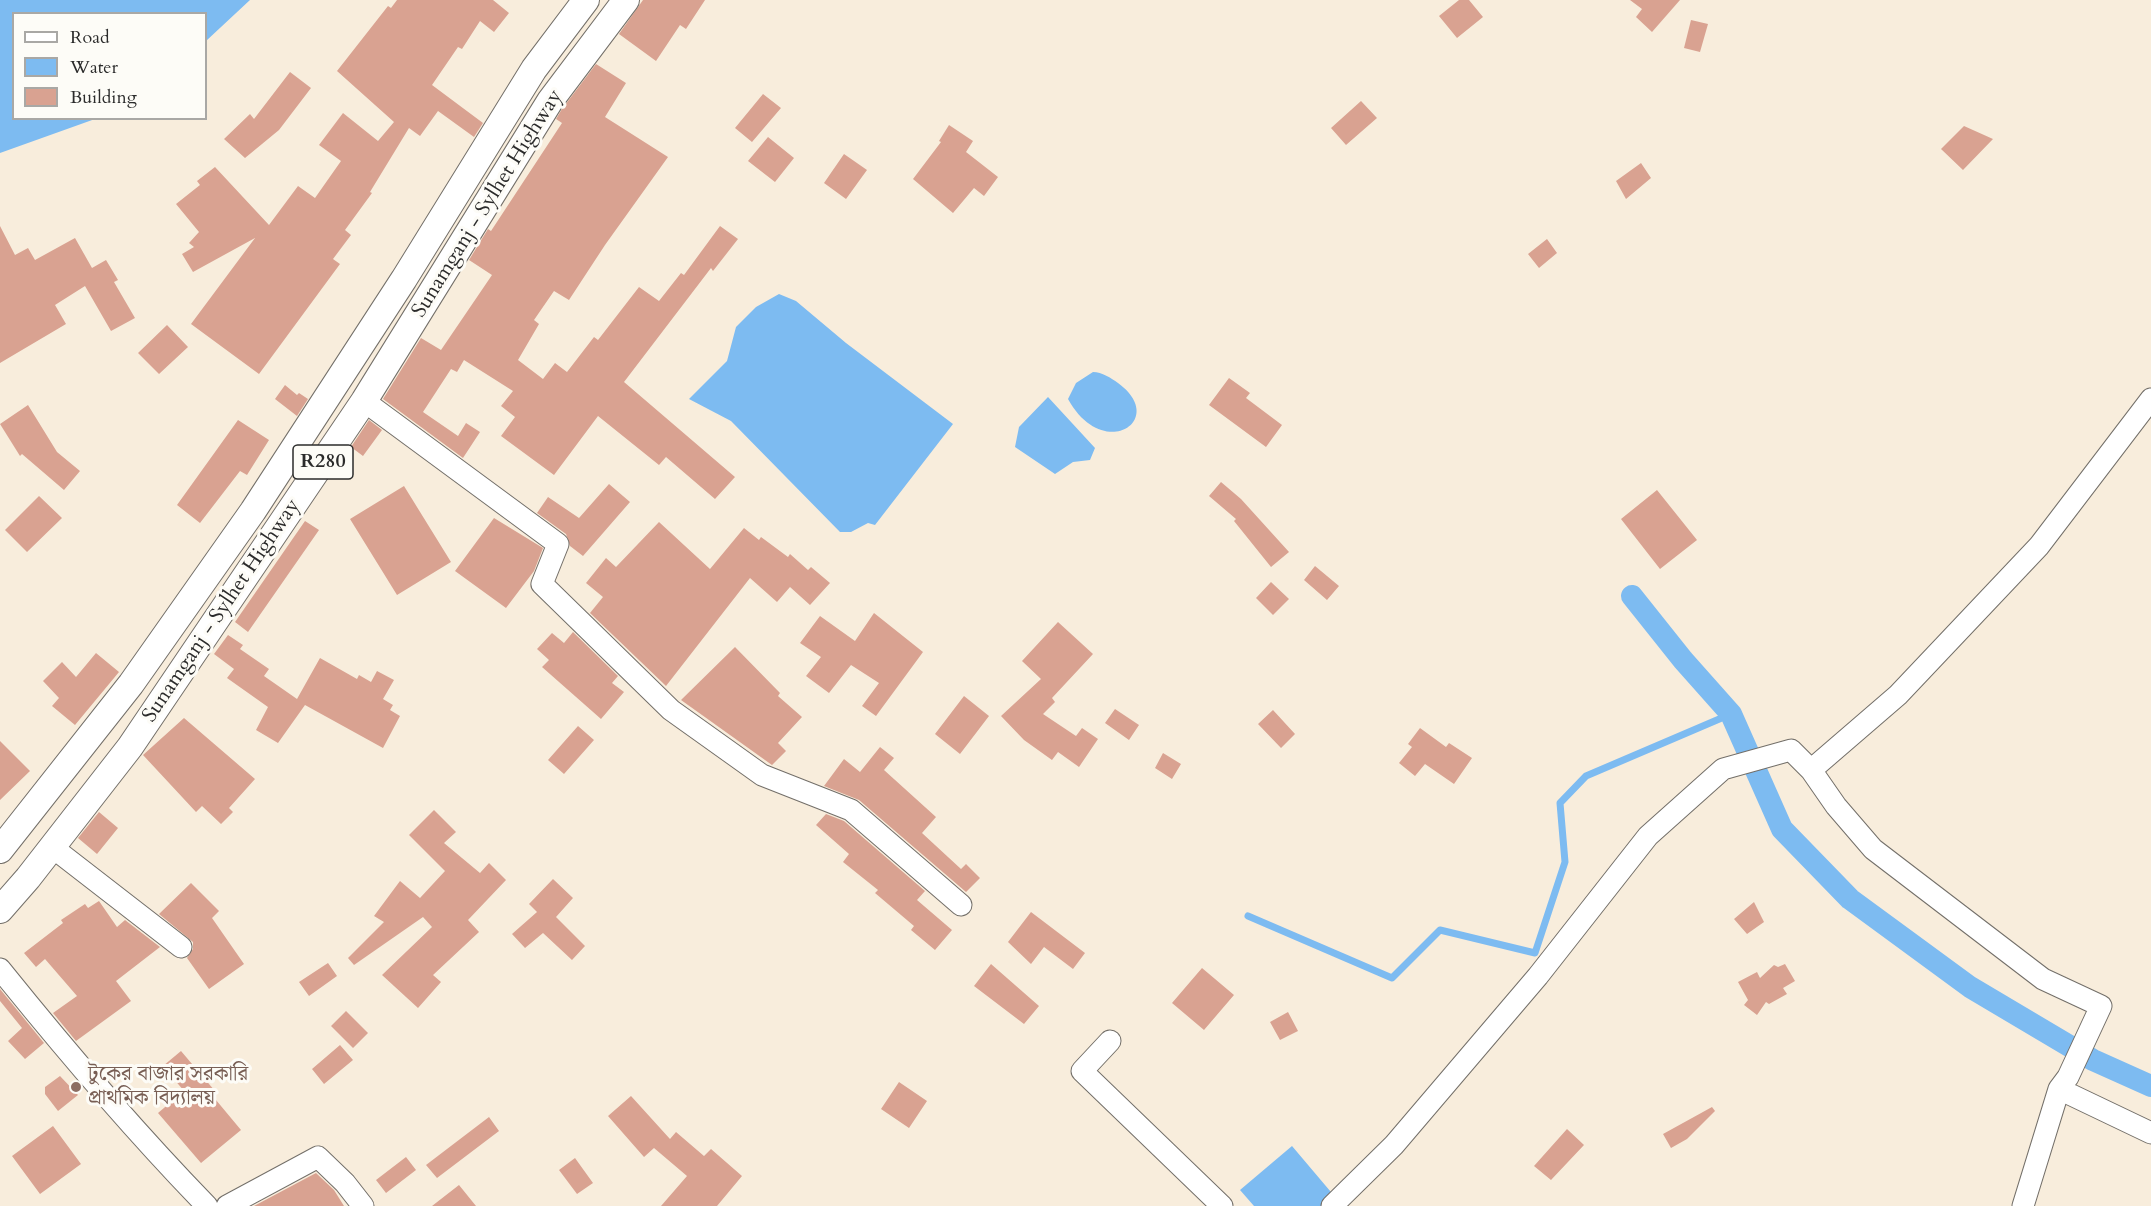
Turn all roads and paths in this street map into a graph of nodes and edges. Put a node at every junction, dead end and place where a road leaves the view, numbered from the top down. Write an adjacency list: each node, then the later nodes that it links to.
1 (586, 0): 6 (main road, Sunamganj - Sylhet Highway / R280)
2 (626, 0): 4 (main road, Sunamganj - Sylhet Highway / R280)
3 (2151, 399): 5 (street)
4 (364, 401): 7 (main road, Sunamganj - Sylhet Highway / R280); 8 (street)
5 (1811, 771): 13 (street); 19 (street)
6 (2, 842)
7 (52, 847): 9 (main road, Sunamganj - Sylhet Highway / R280); 10 (street)
8 (961, 904)
9 (0, 910)
10 (182, 947)
11 (0, 969): 15 (street)
12 (1110, 1041): 18 (street)
13 (2063, 1083): 14 (street); 20 (street)
14 (2151, 1133)
15 (207, 1206)
16 (227, 1206): 17 (street)
17 (363, 1206)
18 (1222, 1206)
19 (1332, 1206)
20 (2023, 1206)

